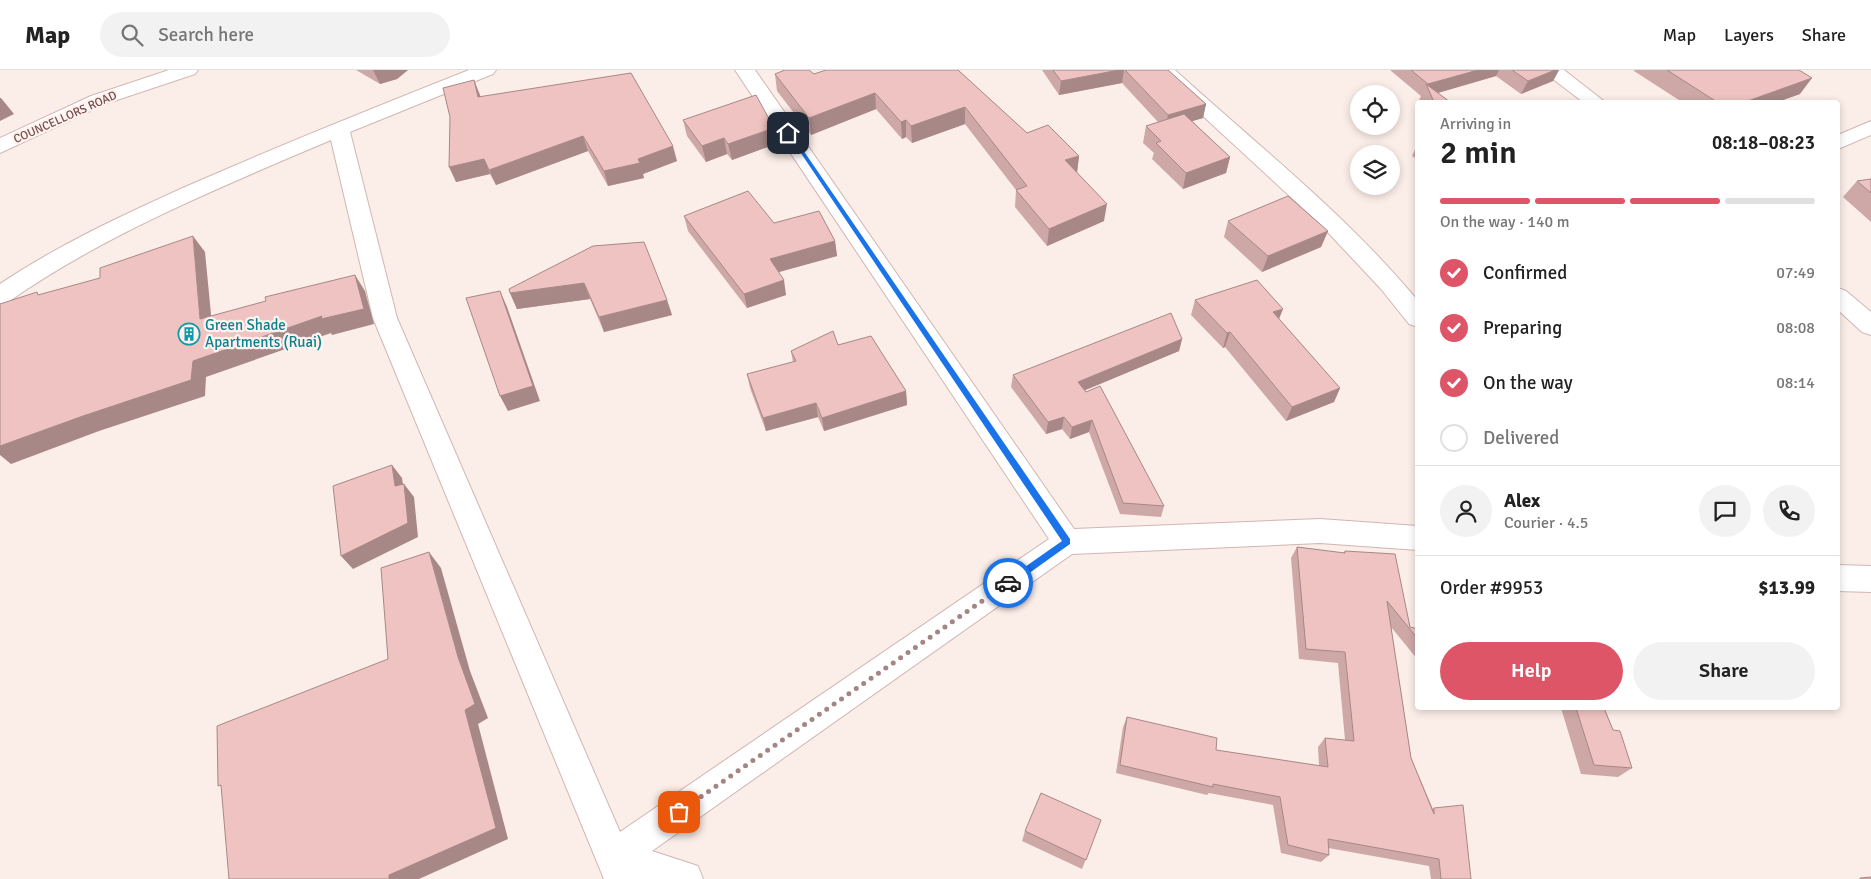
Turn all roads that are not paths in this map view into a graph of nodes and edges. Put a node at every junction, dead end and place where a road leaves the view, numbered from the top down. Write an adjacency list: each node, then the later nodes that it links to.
1 (188, 70): 10 (street, COUNCELLORS ROAD)
2 (486, 70): 8 (street)
3 (745, 70): 16 (street)
4 (1163, 70): 13 (street)
5 (1551, 70): 6 (street)
6 (1592, 100)
7 (1871, 127): 9 (street)
8 (339, 129): 11 (street); 19 (street)
9 (1840, 142)
10 (0, 146)
11 (0, 296)
12 (1840, 299): 14 (street)
13 (1415, 314)
14 (1871, 326)
15 (1415, 538): 16 (street)
16 (1067, 542): 19 (street)
17 (1840, 578): 18 (street)
18 (1871, 579)
19 (618, 868): 20 (street)
20 (685, 879)

